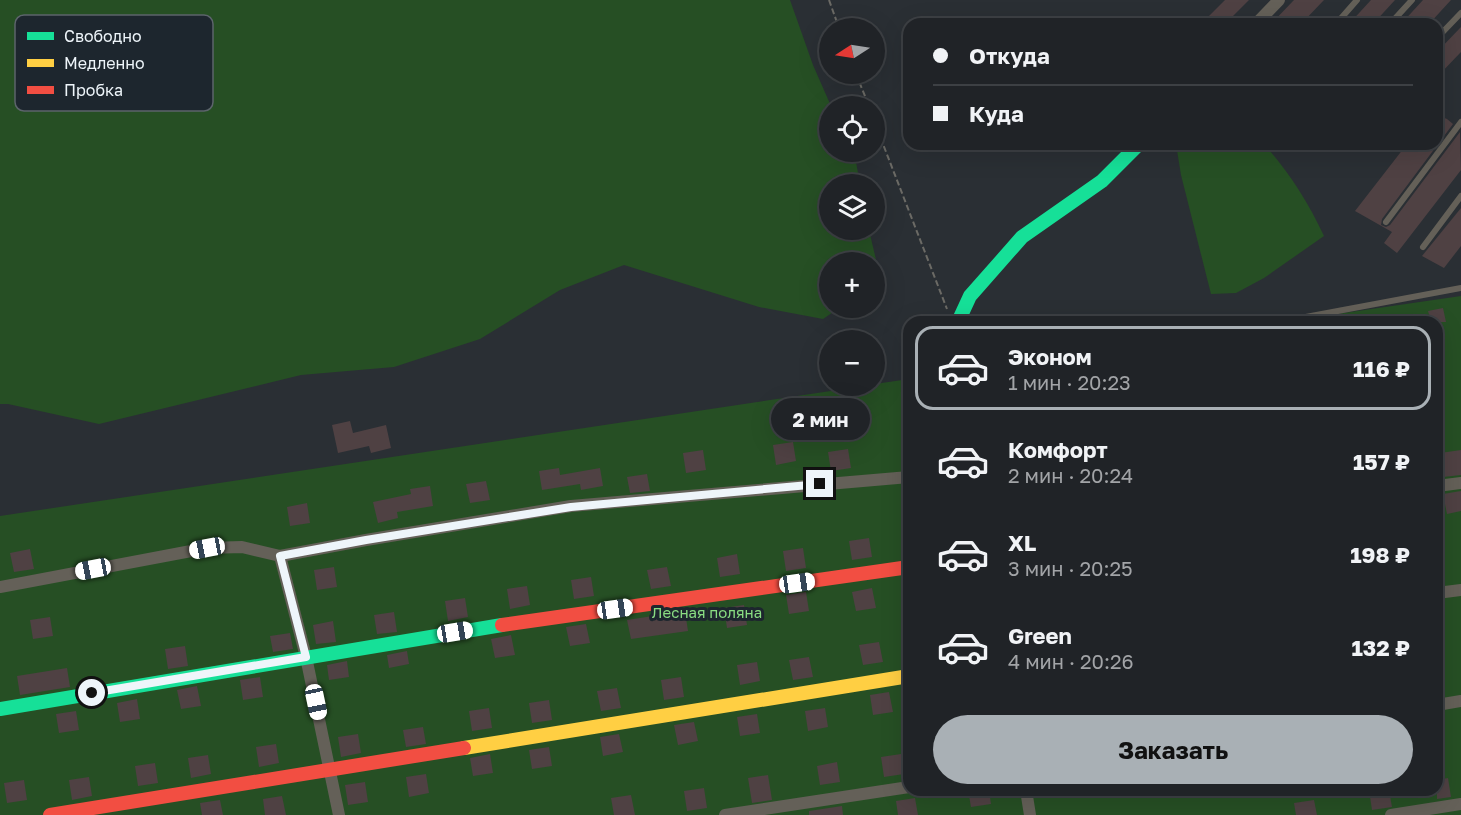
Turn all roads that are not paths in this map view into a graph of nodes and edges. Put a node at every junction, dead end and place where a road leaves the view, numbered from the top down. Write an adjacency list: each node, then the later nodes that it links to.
1 (1279, 0): 5 (street)
2 (1357, 0): 6 (lane)
3 (1412, 0): 7 (lane)
4 (1461, 13): 8 (lane)
5 (1262, 18)
6 (1341, 18)
7 (1396, 18)
8 (1443, 32)
9 (1461, 122): 10 (lane)
10 (1443, 146)
11 (1132, 150): 17 (street)
12 (1440, 150): 14 (lane)
13 (1461, 196): 15 (lane)
14 (1386, 222)
15 (1423, 247)
16 (1461, 288): 18 (lane)
17 (961, 316)
18 (1311, 316)
19 (903, 478): 22 (street)
20 (1461, 483): 21 (street)
21 (1443, 485)
22 (280, 556): 24 (street); 27 (street)
23 (903, 568): 27 (street)
24 (0, 587)
25 (1461, 590): 26 (street)
26 (1443, 592)
27 (306, 657): 31 (street); 32 (street)
28 (903, 677): 32 (street)
29 (1461, 701): 30 (street)
30 (1443, 704)
31 (0, 710)
32 (330, 770): 37 (street); 38 (street)
33 (903, 788): 39 (street)
34 (1018, 796): 40 (street)
35 (1027, 796): 41 (street)
36 (1461, 804): 42 (street)
37 (50, 815)
38 (339, 815)
39 (725, 815)
40 (1021, 815)
41 (1030, 815)
42 (1391, 815)

